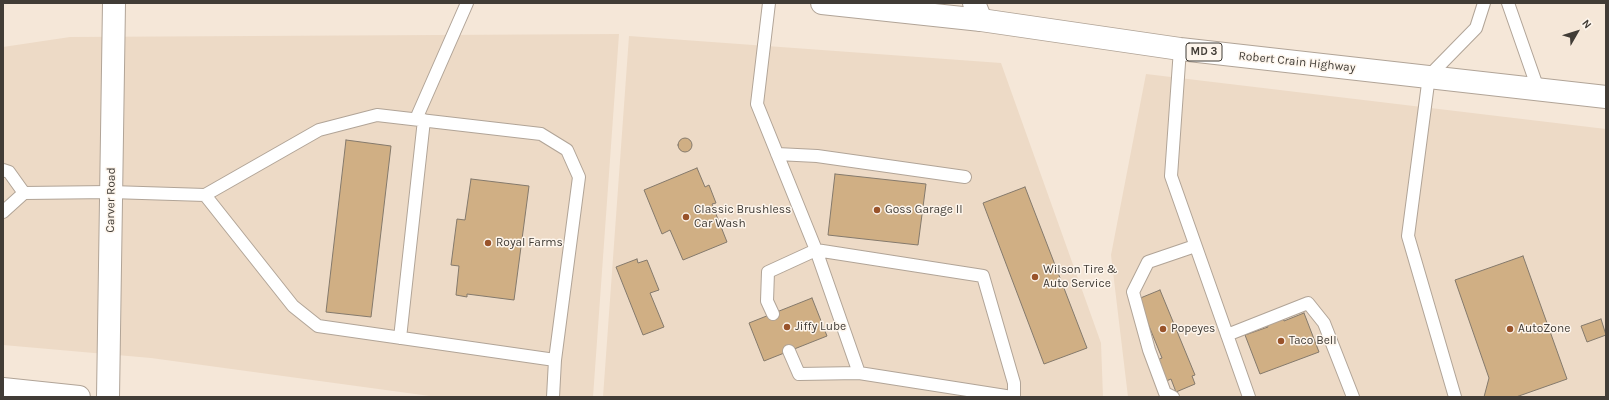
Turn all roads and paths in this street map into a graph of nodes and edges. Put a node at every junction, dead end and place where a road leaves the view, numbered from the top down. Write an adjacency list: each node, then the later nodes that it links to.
1 (114, 3): 16 (main road, Carver Road)
2 (467, 3): 12 (lane)
3 (769, 3): 13 (lane)
4 (822, 3): 7 (main road, Robert Crain Highway / MD 3)
5 (1484, 3): 9 (lane)
6 (1508, 3): 10 (lane)
7 (977, 11): 8 (main road, Robert Crain Highway / MD 3)
8 (1180, 49): 9 (main road, Robert Crain Highway / MD 3); 20 (lane)
9 (1429, 76): 10 (main road, Robert Crain Highway / MD 3); 36 (lane)
10 (1538, 89): 11 (main road, Robert Crain Highway / MD 3)
11 (1606, 97)
12 (420, 119): 18 (lane); 24 (lane); 26 (lane)
13 (777, 154): 15 (lane); 21 (lane)
14 (3, 170): 17 (lane)
15 (965, 177)
16 (111, 192): 17 (lane); 18 (lane); 30 (main road, Carver Road)
17 (24, 193): 19 (lane)
18 (205, 195): 24 (lane)
19 (3, 212)
20 (1195, 246): 23 (lane); 33 (lane)
21 (816, 250): 22 (lane); 27 (lane); 32 (lane)
22 (772, 314)
23 (1227, 335): 34 (lane); 35 (lane)
24 (400, 338): 26 (lane)
25 (789, 351): 27 (lane)
26 (555, 360): 31 (lane)
27 (859, 373): 32 (lane)
28 (3, 389): 29 (main road)
29 (80, 397)
30 (108, 397)
31 (553, 397)
32 (1013, 397)
33 (1173, 397)
34 (1249, 397)
35 (1353, 397)
36 (1455, 397)

